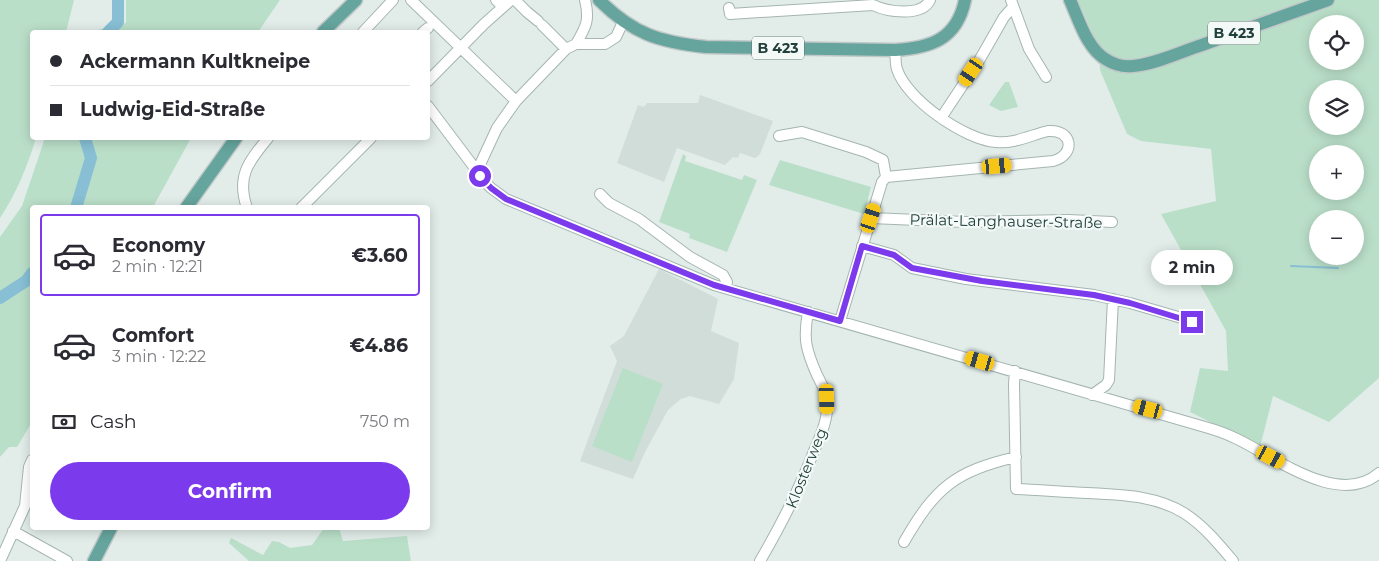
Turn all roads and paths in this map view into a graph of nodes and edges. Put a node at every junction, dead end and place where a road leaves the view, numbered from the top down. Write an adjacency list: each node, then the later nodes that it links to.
1 (346, 0): 18 (main road)
2 (356, 0): 19 (main road)
3 (412, 0): 22 (street)
4 (511, 0): 14 (street)
5 (515, 0): 21 (street)
6 (585, 0): 21 (street)
7 (599, 0): 17 (main road, B 423)
8 (930, 0): 12 (street)
9 (965, 0): 23 (main road, B 423)
10 (1070, 0): 11 (main road, B 423)
11 (1328, 0)
12 (873, 3): 16 (street)
13 (390, 4): 20 (street)
14 (499, 4): 22 (street)
15 (1012, 4): 24 (street); 28 (street)
16 (729, 8)
17 (623, 22): 21 (street); 23 (main road, B 423)
18 (320, 30)
19 (325, 30)
20 (365, 30)
21 (571, 46): 26 (street)
22 (461, 47): 25 (street); 26 (street)
23 (895, 50): 28 (street)
24 (1046, 77)
25 (430, 79)
26 (516, 101): 33 (street)
27 (430, 109): 33 (street)
28 (941, 118): 34 (street)
29 (780, 136): 34 (street)
30 (235, 140): 36 (main road)
31 (266, 140): 37 (street)
32 (369, 140): 38 (street)
33 (478, 171): 42 (street)
34 (886, 177): 39 (street)
35 (600, 194): 42 (street)
36 (188, 205)
37 (246, 205)
38 (305, 205)
39 (871, 218): 40 (street, Prälat-Langhauser-Straße); 41 (street)
40 (1112, 222)
41 (862, 246): 43 (street); 45 (street)
42 (726, 288): 44 (street)
43 (1113, 299): 46 (street); 48 (street)
44 (808, 312): 45 (street); 59 (street, Klosterweg)
45 (840, 321): 47 (street)
46 (1192, 322)
47 (1015, 371): 48 (street); 49 (street)
48 (1092, 395): 51 (street)
49 (1016, 457): 55 (street); 60 (street)
50 (30, 465): 52 (street)
51 (1379, 474)
52 (30, 477): 54 (street)
53 (111, 530): 58 (main road)
54 (13, 531): 56 (street); 57 (street)
55 (904, 542)
56 (0, 561)
57 (67, 561)
58 (94, 561)
59 (760, 561)
60 (1233, 561)

